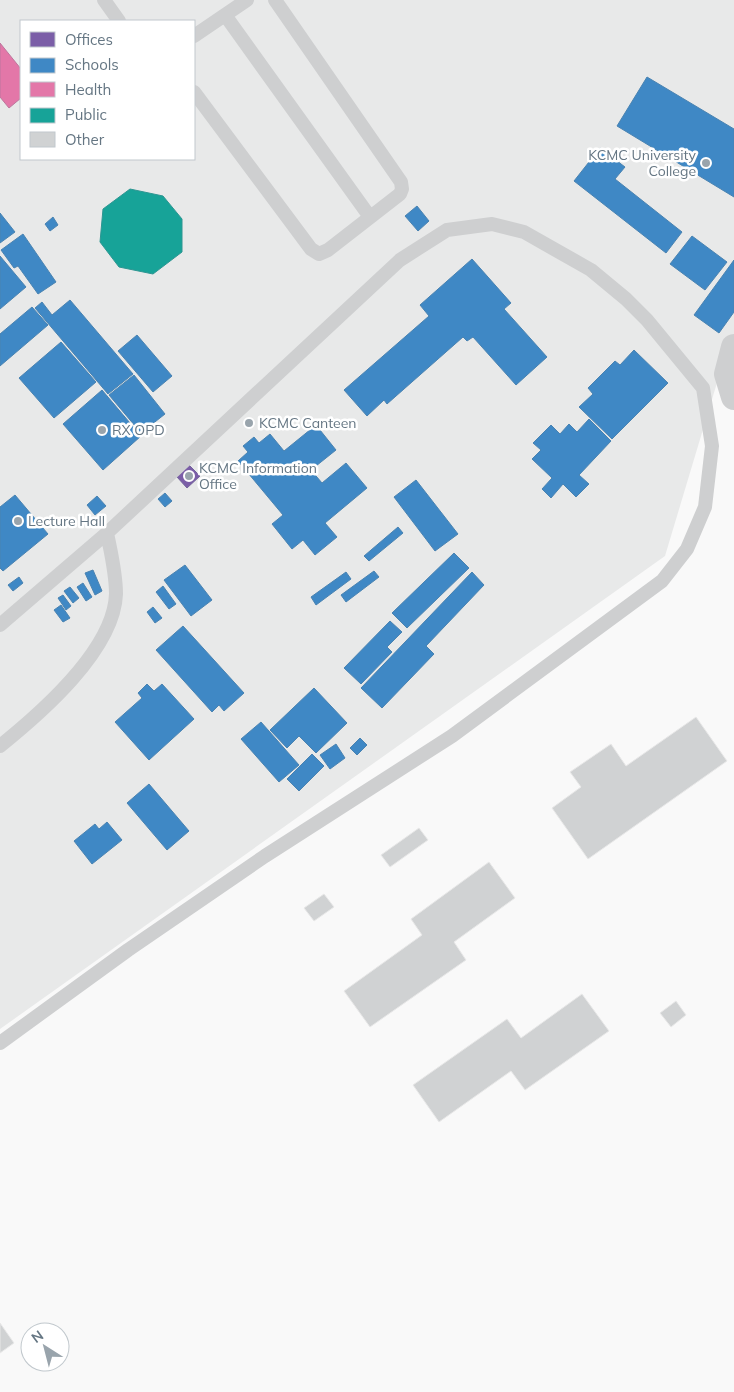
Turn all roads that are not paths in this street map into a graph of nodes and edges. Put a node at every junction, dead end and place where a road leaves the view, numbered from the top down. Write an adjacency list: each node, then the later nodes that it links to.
1 (104, 0): 5 (lane)
2 (247, 0): 4 (lane)
3 (276, 0): 8 (lane)
4 (225, 16): 6 (lane); 8 (lane)
5 (118, 20)
6 (195, 35)
7 (195, 93): 8 (lane)
8 (370, 217)
9 (734, 347): 10 (street)
10 (734, 397)
11 (107, 533): 12 (lane); 13 (lane); 14 (lane)
12 (0, 625)
13 (0, 746)
14 (0, 1043)

